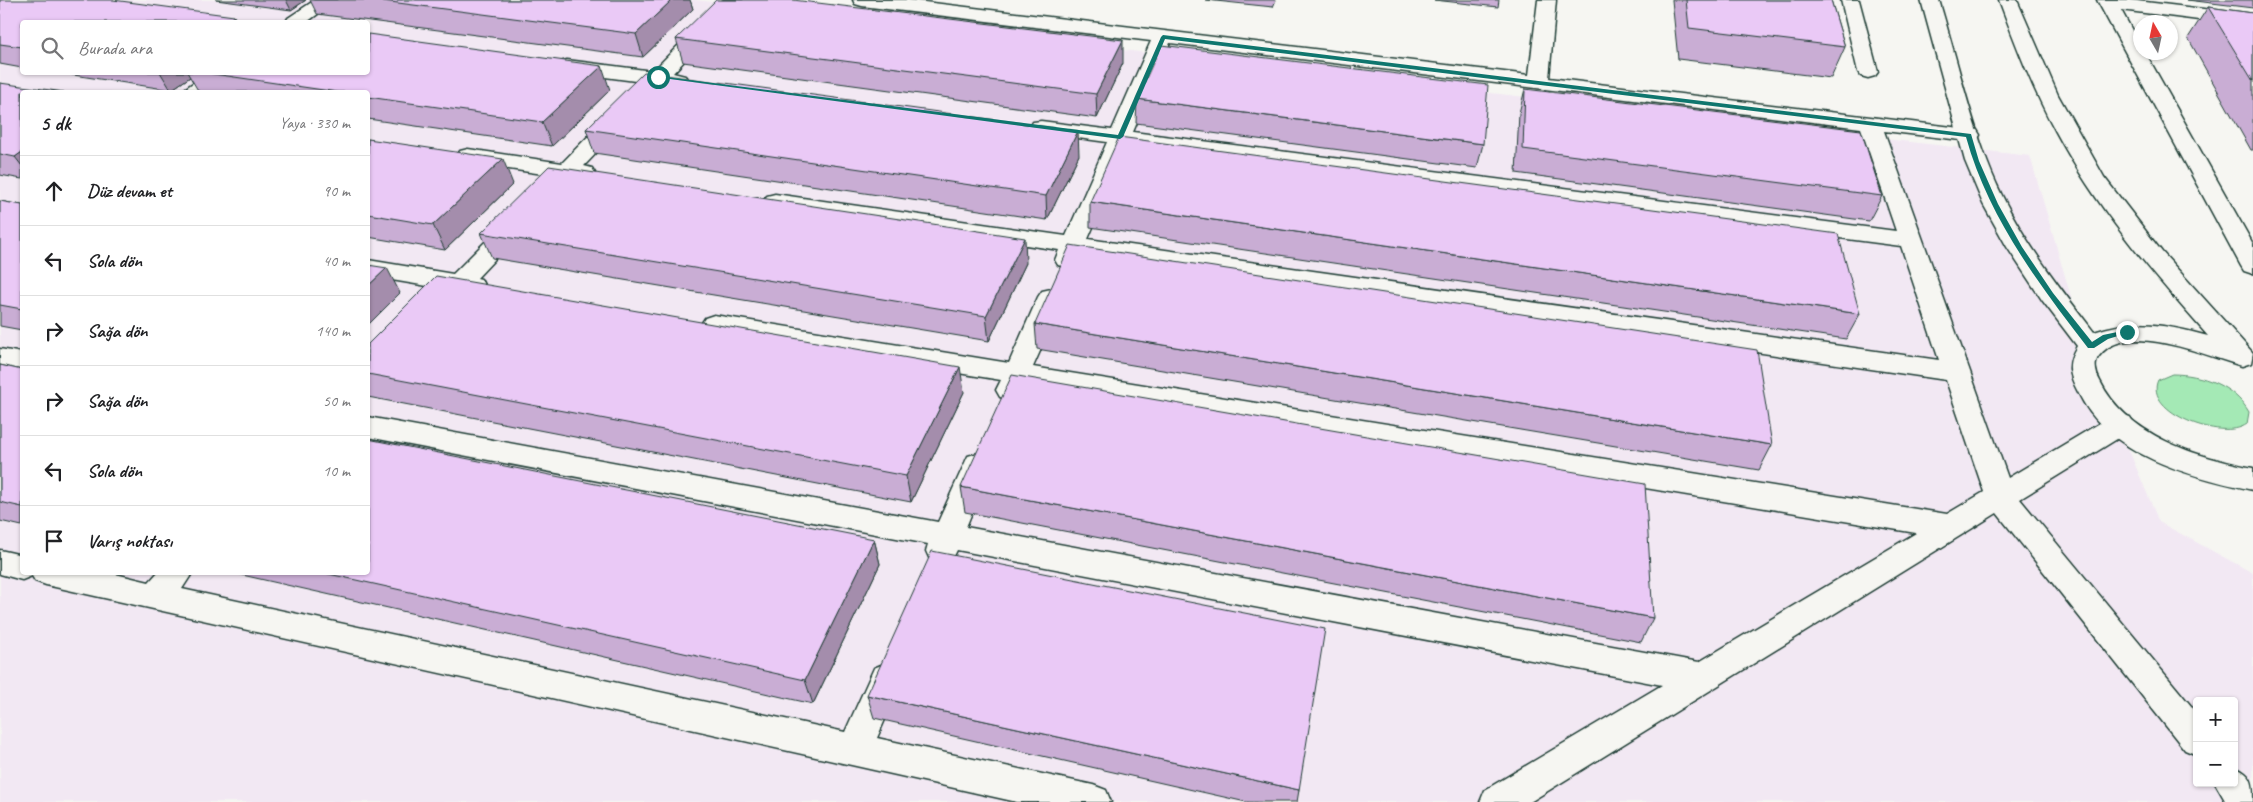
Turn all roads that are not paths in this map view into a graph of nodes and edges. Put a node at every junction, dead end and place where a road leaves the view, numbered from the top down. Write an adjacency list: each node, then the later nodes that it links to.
1 (328, 0): 9 (street)
2 (733, 0): 15 (street)
3 (862, 0): 11 (street)
4 (1547, 0): 17 (street)
5 (1850, 0): 13 (street)
6 (1930, 0): 21 (street)
7 (2008, 0): 37 (street)
8 (2107, 2): 10 (street); 29 (street)
9 (298, 20)
10 (2253, 21)
11 (1163, 37): 17 (street); 22 (street)
12 (552, 64): 15 (street)
13 (1868, 72)
14 (218, 75): 18 (street)
15 (658, 77): 16 (street); 24 (street)
16 (698, 82)
17 (1538, 83): 19 (street)
18 (196, 90)
19 (1870, 123): 21 (street); 27 (street)
20 (1022, 124): 22 (street)
21 (1969, 135): 35 (street)
22 (1120, 137): 27 (street); 28 (street)
23 (444, 153): 24 (street)
24 (568, 171): 25 (street); 31 (street)
25 (606, 176)
26 (752, 198): 28 (street)
27 (1910, 240): 39 (street)
28 (1074, 244): 39 (street); 40 (street)
29 (2253, 266)
30 (370, 268): 31 (street)
31 (459, 282): 32 (street); 33 (street)
32 (498, 289)
33 (433, 310)
34 (694, 321): 40 (street)
35 (2091, 346): 37 (street); 42 (street)
36 (0, 358): 38 (street)
37 (2248, 360)
38 (20, 362)
39 (1956, 372): 47 (street)
40 (1018, 374): 41 (street); 49 (street)
41 (1002, 410)
42 (2120, 424): 45 (street); 47 (street)
43 (370, 427): 50 (street)
44 (990, 437): 50 (street)
45 (2190, 464): 46 (street); 48 (street)
46 (2253, 479)
47 (2000, 496): 49 (street); 59 (street)
48 (2253, 500)
49 (1951, 527): 58 (street)
50 (948, 536): 53 (street); 58 (street)
51 (0, 562): 52 (street)
52 (20, 567)
53 (932, 572)
54 (60, 575): 56 (street)
55 (175, 575): 56 (street)
56 (155, 596): 60 (street)
57 (897, 652): 60 (street)
58 (1704, 678): 63 (street)
59 (2193, 734)
60 (855, 750): 62 (street)
61 (2236, 787): 64 (street)
62 (1093, 802)
63 (1498, 802)
64 (2248, 802)

